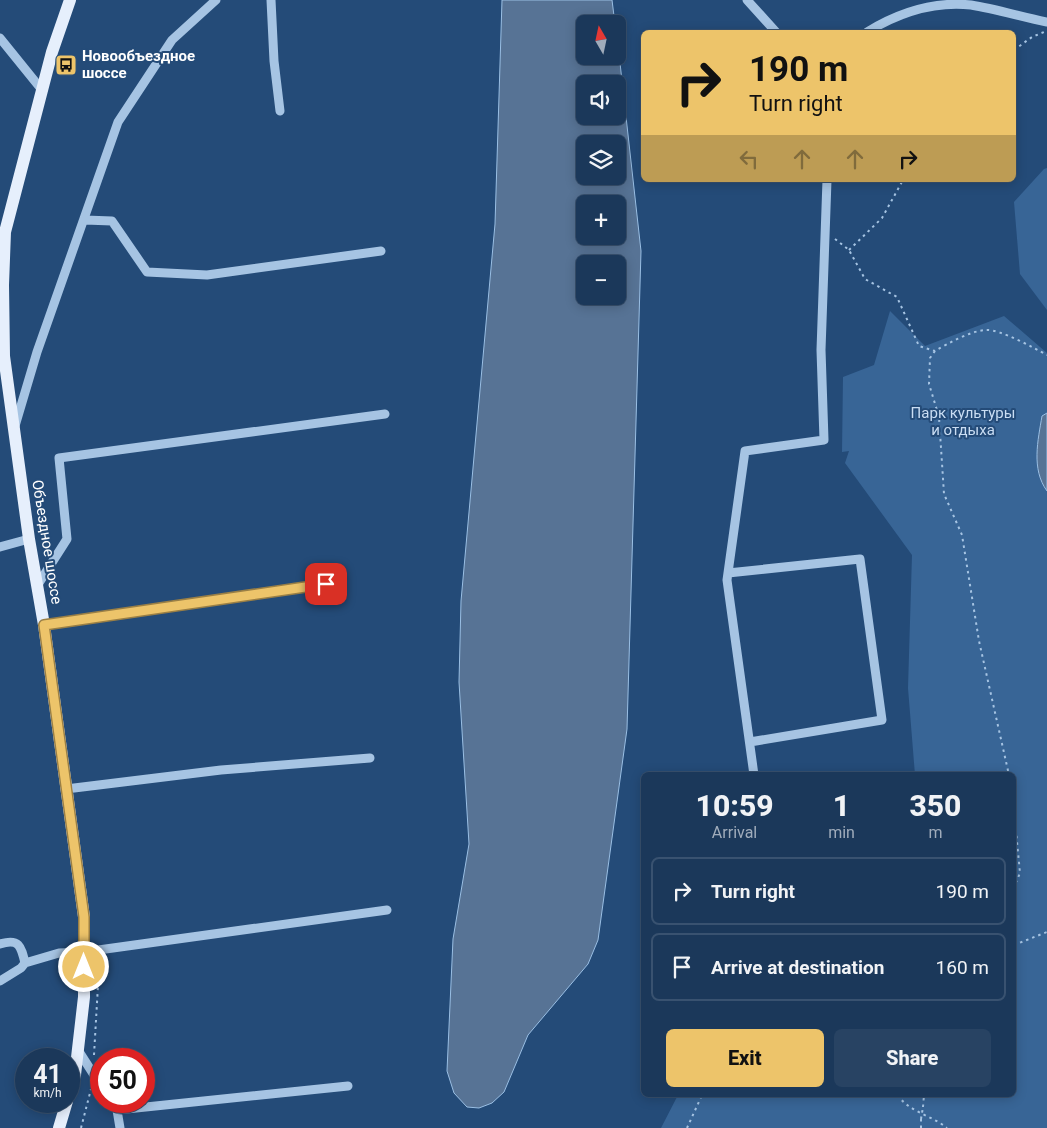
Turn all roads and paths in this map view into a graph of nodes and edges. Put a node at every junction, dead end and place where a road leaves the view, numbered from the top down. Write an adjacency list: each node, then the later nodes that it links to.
1 (70, 0): 11 (main road, Объездное шоссе)
2 (216, 0): 15 (street)
3 (271, 0): 12 (street)
4 (747, 0): 6 (street)
5 (1047, 22): 7 (street)
6 (774, 30)
7 (870, 30)
8 (1047, 31): 10 (path)
9 (0, 38): 11 (street)
10 (1016, 49)
11 (42, 90): 22 (main road, Объездное шоссе)
12 (280, 112)
13 (828, 182): 16 (street)
14 (902, 182): 17 (path)
15 (85, 220): 18 (street); 22 (street)
16 (826, 232): 17 (path); 25 (street)
17 (849, 250): 19 (path)
18 (381, 251)
19 (935, 351): 20 (path); 32 (path)
20 (1047, 355)
21 (384, 414): 27 (street)
22 (14, 428): 23 (main road, Объездное шоссе)
23 (29, 539): 24 (street); 27 (main road, Объездное шоссе)
24 (0, 547)
25 (728, 573): 29 (street); 29 (street)
26 (326, 584): 28 (street)
27 (37, 586): 28 (main road, Объездное шоссе)
28 (44, 625): 33 (main road, Объездное шоссе)
29 (750, 742): 31 (street)
30 (370, 758): 33 (street)
31 (754, 772)
32 (1008, 772)
33 (66, 789): 40 (main road, Объездное шоссе)
34 (1016, 831): 35 (path)
35 (1016, 883)
36 (387, 910): 40 (street)
37 (1047, 932): 39 (path)
38 (0, 944): 41 (street)
39 (1016, 944)
40 (84, 952): 41 (street); 44 (main road, Объездное шоссе)
41 (25, 963): 43 (street)
42 (99, 968): 45 (path)
43 (0, 981)
44 (78, 1048)
45 (94, 1048)
46 (80, 1053): 47 (street)
47 (90, 1069)
48 (348, 1086): 53 (street)
49 (90, 1091): 57 (path)
50 (701, 1097): 59 (path)
51 (899, 1097): 61 (path)
52 (924, 1097): 60 (path, bridge)
53 (155, 1106)
54 (63, 1113): 56 (main road)
55 (118, 1113): 58 (street)
56 (59, 1128)
57 (81, 1128)
58 (120, 1128)
59 (687, 1128)
60 (920, 1128)
61 (947, 1128)

